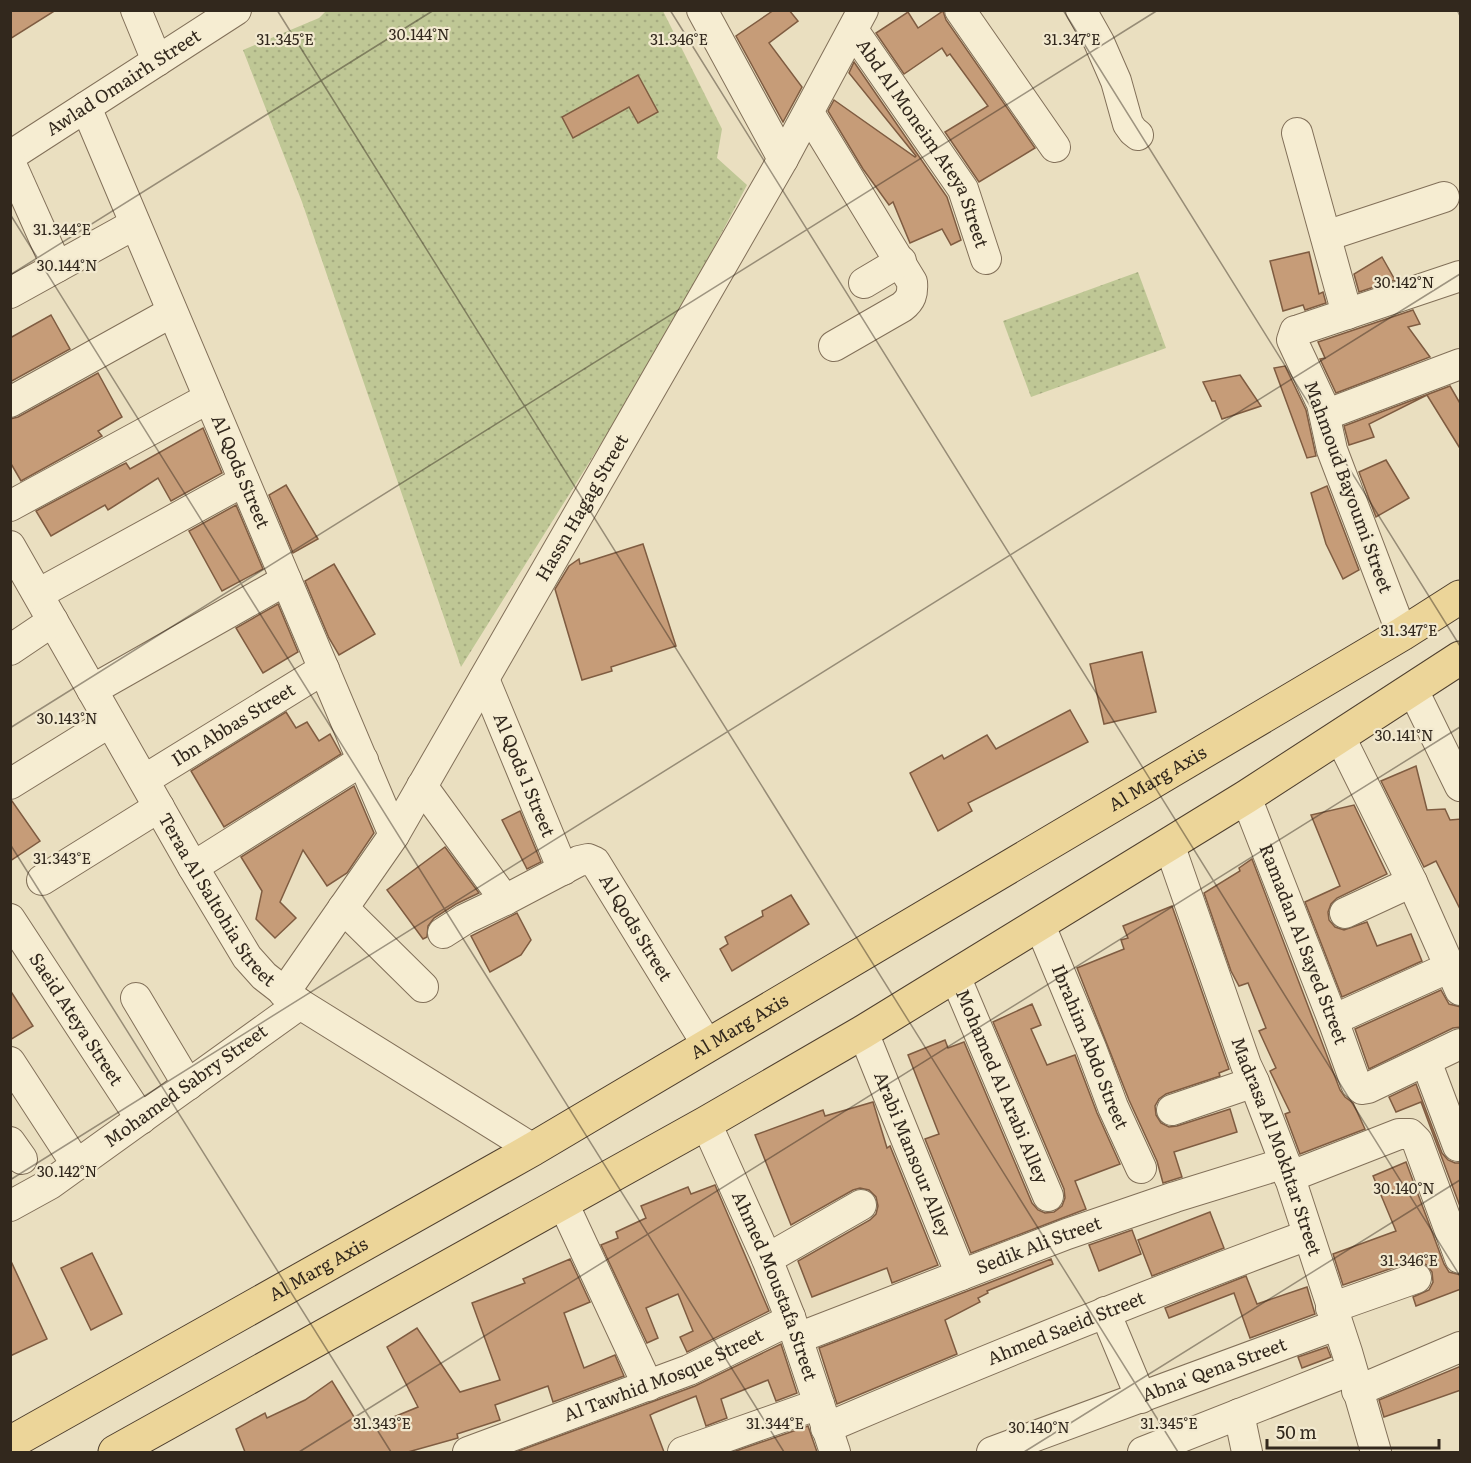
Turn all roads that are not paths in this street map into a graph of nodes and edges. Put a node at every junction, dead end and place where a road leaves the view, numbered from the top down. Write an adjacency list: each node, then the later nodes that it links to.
1 (136, 10): 7 (street)
2 (236, 10): 7 (street, Awlad Omairh Street)
3 (960, 10): 12 (street)
4 (1081, 10): 11 (street)
5 (712, 14): 14 (street)
6 (858, 20): 9 (street, Hassn Hagag Street); 19 (street, Abd Al Moneim Ateya Street)
7 (157, 61): 8 (street, Awlad Omairh Street)
8 (86, 107): 13 (street, Awlad Omairh Street); 17 (street, Al Qods Street)
9 (809, 113): 14 (street, Hassn Hagag Street); 20 (street)
10 (1297, 133): 18 (street)
11 (1138, 135)
12 (1055, 147)
13 (10, 156)
14 (783, 159): 43 (street, Hassn Hagag Street)
15 (10, 162): 21 (street)
16 (1444, 197): 18 (street)
17 (135, 224): 21 (street); 25 (street, Al Qods Street)
18 (1326, 236): 26 (street)
19 (986, 259)
20 (901, 261): 23 (street); 27 (street)
21 (57, 267): 24 (street)
22 (1461, 276): 26 (street)
23 (864, 283)
24 (10, 293)
25 (172, 312): 29 (street, Al Qods Street); 30 (street)
26 (1347, 314): 31 (street, Mahmoud Bayoumi Street)
27 (834, 346)
28 (1460, 366): 31 (street)
29 (209, 398): 32 (street, Al Qods Street); 33 (street)
30 (10, 402)
31 (1325, 415): 39 (street, Mahmoud Bayoumi Street)
32 (244, 481): 35 (street, Al Qods Street); 36 (street)
33 (10, 506)
34 (10, 546): 36 (street, Teraa Al Saltohia Street)
35 (286, 580): 42 (street, Al Qods Street); 44 (street)
36 (38, 594): 38 (street, Teraa Al Saltohia Street)
37 (1461, 597): 39 (main road, Al Marg Axis)
38 (53, 621): 40 (street); 44 (street, Teraa Al Saltohia Street)
39 (1402, 634): 75 (main road, Al Marg Axis)
40 (10, 650)
41 (1461, 658): 45 (main road)
42 (324, 669): 48 (street, Al Qods Street); 49 (street, Ibn Abbas Street)
43 (484, 679): 51 (street, Hassn Hagag Street); 58 (street, Al Qods 1 Street)
44 (92, 690): 46 (street, Teraa Al Saltohia Street)
45 (1413, 690): 47 (main road); 52 (street)
46 (110, 722): 49 (street, Teraa Al Saltohia Street); 50 (street)
47 (1340, 737): 53 (main road); 60 (street)
48 (363, 760): 55 (street, Al Qods Street); 57 (street)
49 (144, 780): 54 (street, Teraa Al Saltohia Street)
50 (10, 784)
51 (423, 786): 55 (street, Hassn Hagag Street); 61 (street)
52 (1461, 786)
53 (1246, 797): 56 (main road); 72 (street, Ramadan Al Sayed Street)
54 (159, 807): 57 (street, Teraa Al Saltohia Street); 59 (street)
55 (394, 835): 62 (street, Hassn Hagag Street)
56 (1169, 844): 65 (main road); 78 (street, Madrasa Al Mokhtar Street)
57 (193, 867): 71 (street, Teraa Al Saltohia Street)
58 (563, 870): 61 (street, Al Qods Street); 75 (street, Al Qods Street)
59 (42, 880)
60 (1412, 882): 63 (street); 68 (street)
61 (505, 900): 66 (street, Al Qods Street)
62 (343, 908): 69 (street); 71 (street, Hassn Hagag Street)
63 (1345, 913)
64 (10, 919): 81 (street, Saeid Ateya Street)
65 (1040, 923): 67 (main road); 86 (street, Ibrahim Abdo Street)
66 (443, 933)
67 (955, 976): 73 (main road); 88 (street, Mohamed Al Arabi Alley)
68 (1455, 979): 72 (street)
69 (423, 987)
70 (136, 998): 79 (street)
71 (292, 999): 79 (street, Mohamed Sabry Street); 84 (street, Teraa Al Saltohia Street)
72 (1333, 1020): 76 (street, Ramadan Al Sayed Street)
73 (863, 1032): 82 (main road); 95 (street, Arabi Mansour Alley)
74 (1461, 1044): 76 (street)
75 (708, 1046): 84 (main road, Al Marg Axis)
76 (1426, 1061): 83 (street)
77 (10, 1062): 85 (street)
78 (1254, 1082): 80 (street); 87 (street, Madrasa Al Mokhtar Street)
79 (188, 1085): 81 (street, Mohamed Sabry Street)
80 (1172, 1110)
81 (141, 1119): 85 (street, Mohamed Sabry Street)
82 (706, 1123): 89 (main road); 94 (street, Ahmed Moustafa Street)
83 (1458, 1146)
84 (533, 1149): 106 (main road, Al Marg Axis)
85 (77, 1165): 91 (street, Mohamed Sabry Street)
86 (1141, 1168)
87 (1287, 1170): 92 (street, Madrasa Al Mokhtar Street); 93 (street, Sedik Ali Street); 95 (street, Sedik Ali Street)
88 (1048, 1196)
89 (562, 1203): 102 (street); 109 (main road)
90 (861, 1205): 94 (street)
91 (10, 1206)
92 (1308, 1235): 97 (street, Ahmed Saeid Street); 98 (street, Madrasa Al Mokhtar Street)
93 (1461, 1258)
94 (767, 1259): 99 (street, Ahmed Moustafa Street)
95 (961, 1275): 99 (street, Sedik Ali Street)
96 (1416, 1278): 98 (street, Abna' Qena Street)
97 (1106, 1312): 103 (street); 105 (street, Ahmed Saeid Street)
98 (1334, 1317): 101 (street, Madrasa Al Mokhtar Street); 103 (street, Abna' Qena Street)
99 (794, 1328): 102 (street, Al Tawhid Mosque Street); 105 (street, Ahmed Moustafa Street)
100 (1461, 1347): 101 (street)
101 (1354, 1380): 104 (street); 108 (street, Madrasa Al Mokhtar Street)
102 (648, 1386): 110 (street, Al Tawhid Mosque Street)
103 (1141, 1398): 107 (street, Abna' Qena Street)
104 (1239, 1414): 112 (street); 113 (street)
105 (827, 1428): 111 (street, Ahmed Saeid Street)
106 (10, 1443)
107 (1007, 1450)
108 (1368, 1450)
109 (115, 1452)
110 (468, 1452)
111 (683, 1452)
112 (1143, 1452)
113 (1247, 1452)

